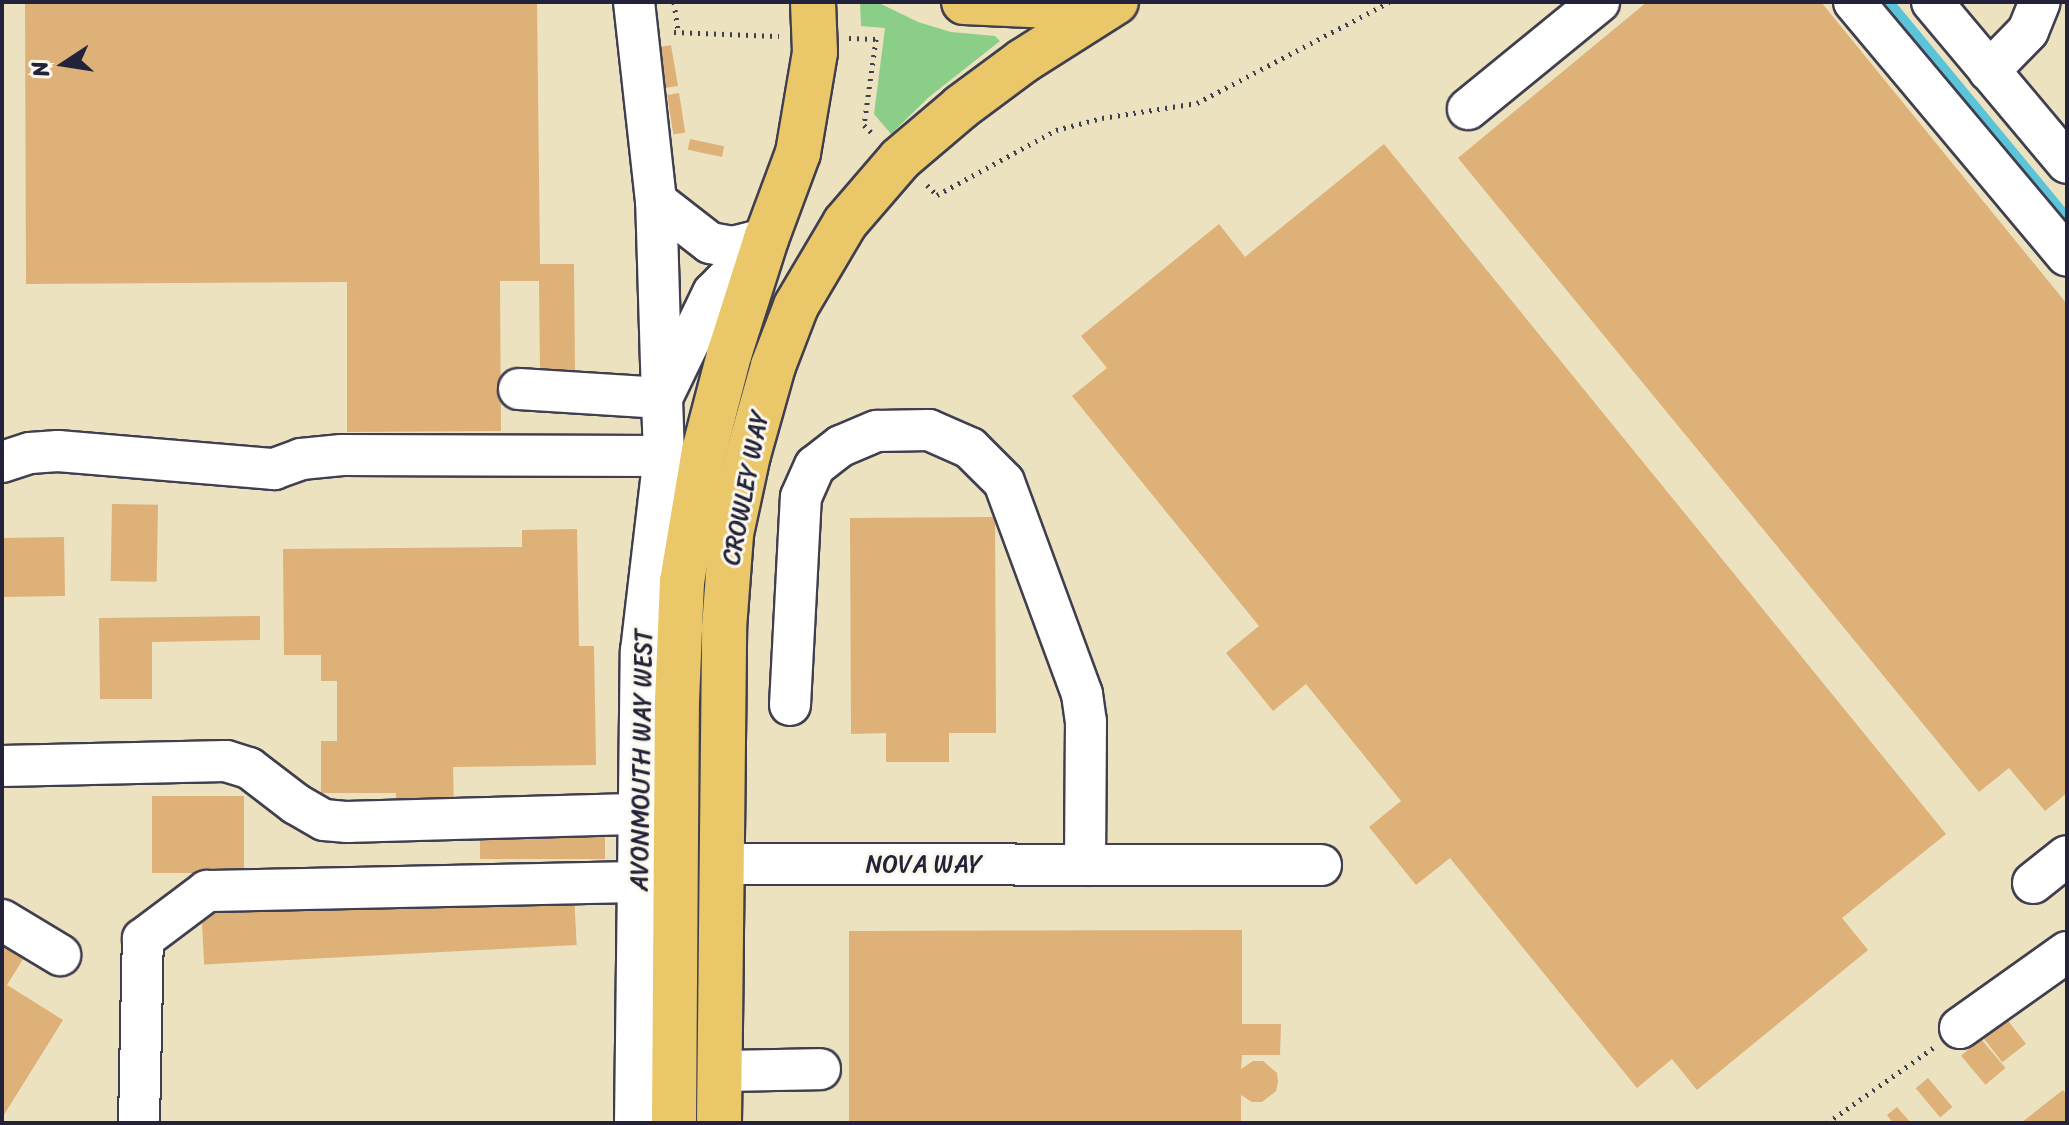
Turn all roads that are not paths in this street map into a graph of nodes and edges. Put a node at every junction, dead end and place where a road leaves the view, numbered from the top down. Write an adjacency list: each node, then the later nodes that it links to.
1 (634, 2): 13 (street, AVONMOUTH WAY WEST)
2 (813, 2): 14 (highway, CROWLEY WAY)
3 (964, 2): 4 (highway)
4 (1106, 2)
5 (1116, 2): 24 (highway, CROWLEY WAY)
6 (1599, 2): 11 (street)
7 (1854, 2): 15 (street)
8 (1932, 2): 10 (street)
9 (2040, 2): 10 (street)
10 (1989, 71): 12 (street)
11 (1468, 109)
12 (2067, 163)
13 (656, 201): 14 (street); 17 (street, AVONMOUTH WAY WEST)
14 (766, 239): 17 (street, AVONMOUTH WAY WEST); 37 (highway, CROWLEY WAY)
15 (2067, 256)
16 (519, 389): 17 (street)
17 (662, 398): 18 (street, AVONMOUTH WAY WEST)
18 (664, 456): 19 (street); 22 (street, AVONMOUTH WAY WEST)
19 (2, 462)
20 (790, 705): 25 (street)
21 (2, 766): 22 (street)
22 (639, 814): 27 (street, AVONMOUTH WAY WEST)
23 (2067, 856): 28 (street)
24 (721, 864): 25 (street, NOVA WAY); 34 (highway, CROWLEY WAY)
25 (1085, 865): 26 (street, NOVA WAY)
26 (1321, 865)
27 (639, 882): 35 (street); 36 (street, AVONMOUTH WAY WEST)
28 (2033, 883)
29 (2, 920): 31 (street)
30 (2067, 952): 32 (street)
31 (60, 955)
32 (1960, 1028)
33 (820, 1069): 34 (street)
34 (720, 1071): 38 (highway, CROWLEY WAY)
35 (139, 1123)
36 (635, 1123)
37 (674, 1123)
38 (719, 1123)

